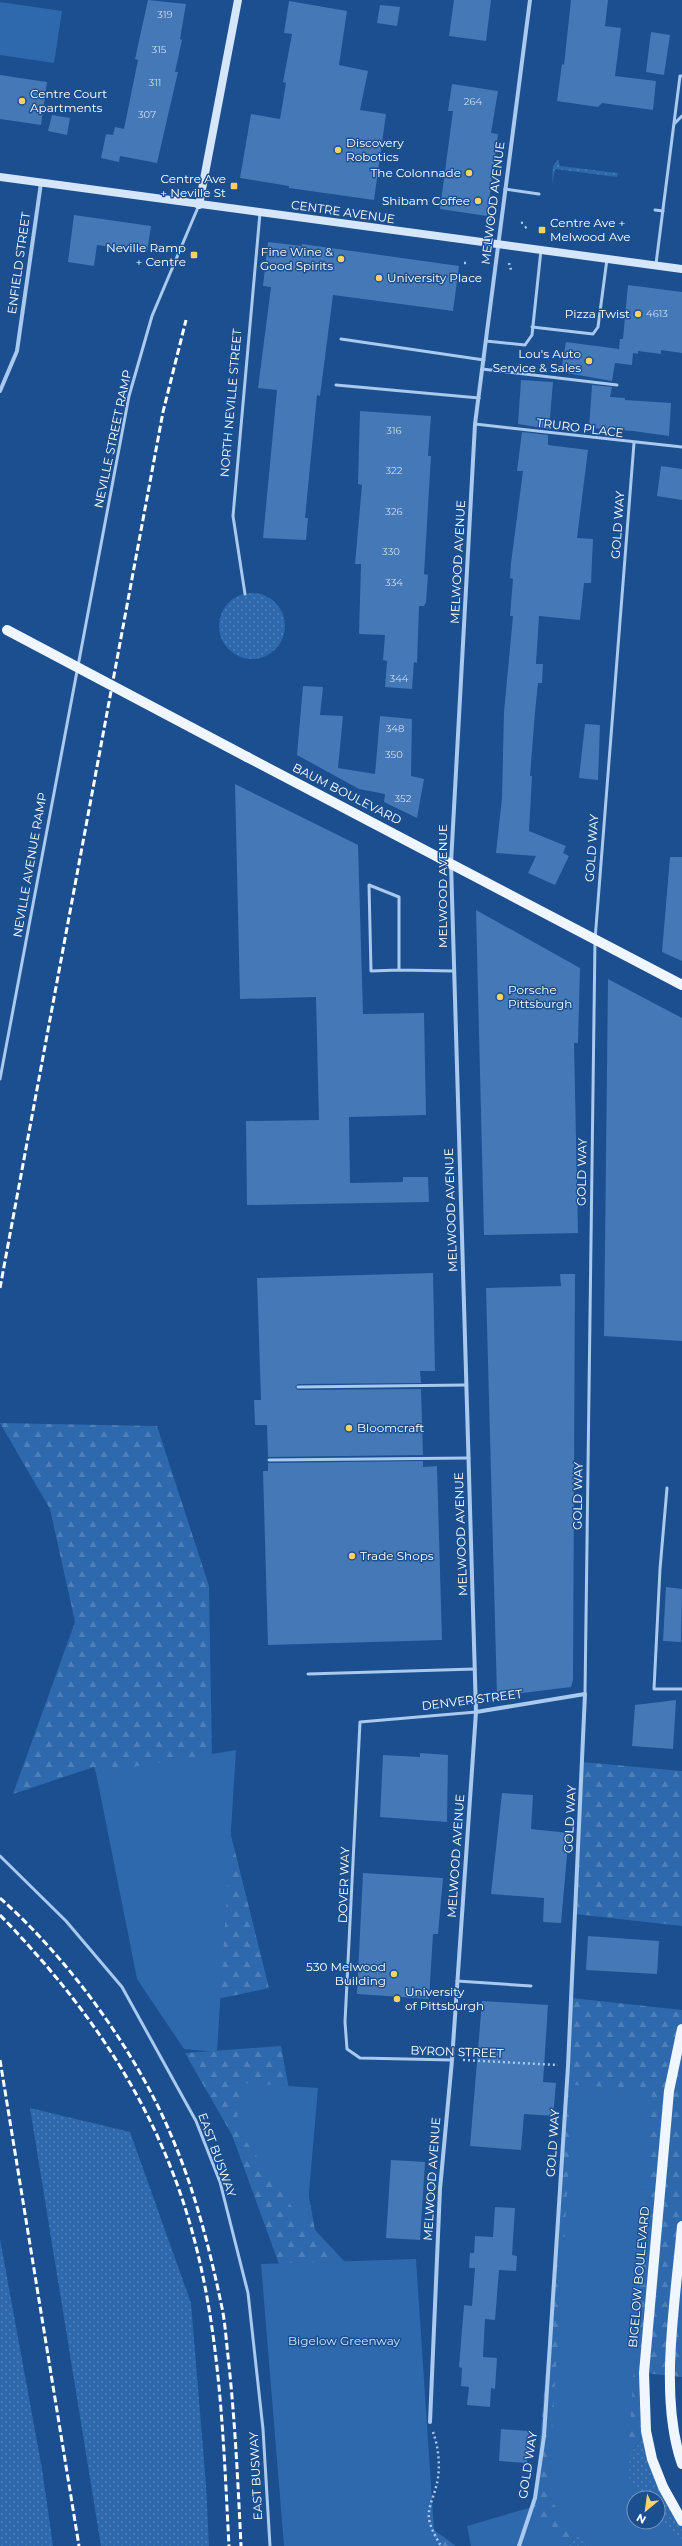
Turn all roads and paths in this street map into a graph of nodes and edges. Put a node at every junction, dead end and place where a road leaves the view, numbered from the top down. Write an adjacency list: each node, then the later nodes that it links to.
1 (238, 0): 10 (main road)
2 (530, 0): 8 (street, MELWOOD AVENUE)
3 (682, 76): 5 (lane)
4 (682, 116): 5 (lane)
5 (674, 125): 12 (lane)
6 (0, 177): 7 (main road, CENTRE AVENUE)
7 (41, 183): 10 (main road, CENTRE AVENUE); 32 (street, ENFIELD STREET)
8 (505, 189): 9 (lane); 18 (street, MELWOOD AVENUE)
9 (539, 194)
10 (199, 205): 13 (main road, CENTRE AVENUE); 39 (lane, NEVILLE STREET RAMP)
11 (655, 210): 12 (lane)
12 (663, 211): 22 (lane)
13 (260, 213): 18 (main road, CENTRE AVENUE); 37 (lane, NORTH NEVILLE STREET)
14 (488, 219): 15 (path)
15 (487, 223)
16 (521, 223): 17 (path)
17 (525, 228)
18 (498, 244): 19 (main road, CENTRE AVENUE); 27 (street, MELWOOD AVENUE)
19 (541, 250): 20 (main road, CENTRE AVENUE); 25 (lane)
20 (607, 259): 22 (main road, CENTRE AVENUE); 25 (lane)
21 (509, 263): 24 (path)
22 (656, 266): 23 (main road, CENTRE AVENUE)
23 (682, 269)
24 (511, 270)
25 (532, 327): 27 (lane)
26 (341, 339): 28 (lane)
27 (486, 341): 28 (street, MELWOOD AVENUE)
28 (484, 360): 29 (street, MELWOOD AVENUE)
29 (482, 369): 31 (lane); 33 (street, MELWOOD AVENUE)
30 (336, 385): 33 (lane)
31 (617, 385)
32 (0, 391)
33 (479, 398): 34 (street, MELWOOD AVENUE)
34 (475, 424): 35 (lane, TRURO PLACE); 40 (street, MELWOOD AVENUE)
35 (634, 443): 36 (lane, TRURO PLACE); 41 (lane, GOLD WAY)
36 (682, 447)
37 (246, 594)
38 (4, 628): 40 (main road, BAUM BOULEVARD, bridge)
39 (78, 653): 45 (lane, NEVILLE AVENUE RAMP)
40 (450, 863): 41 (main road, BAUM BOULEVARD); 43 (street, MELWOOD AVENUE)
41 (595, 940): 44 (main road, BAUM BOULEVARD); 54 (lane, GOLD WAY)
42 (399, 970): 42 (lane); 43 (lane)
43 (454, 971): 46 (street, MELWOOD AVENUE)
44 (682, 985)
45 (0, 1079)
46 (466, 1384): 47 (lane); 48 (street, MELWOOD AVENUE)
47 (298, 1387)
48 (469, 1458): 49 (lane); 51 (street, MELWOOD AVENUE)
49 (269, 1460)
50 (668, 1488): 53 (lane)
51 (475, 1669): 52 (lane); 55 (street, MELWOOD AVENUE)
52 (308, 1674)
53 (682, 1689)
54 (585, 1694): 55 (street, DENVER STREET); 63 (street, GOLD WAY)
55 (476, 1712): 56 (lane, DENVER STREET); 58 (street, MELWOOD AVENUE)
56 (360, 1722): 61 (lane, DOVER WAY)
57 (0, 1856): 68 (lane, EAST BUSWAY)
58 (457, 1981): 59 (lane); 62 (street, MELWOOD AVENUE)
59 (531, 1986)
60 (682, 2029): 67 (main road, BIGELOW BOULEVARD)
61 (347, 2049): 62 (lane, BYRON STREET)
62 (452, 2060): 63 (path, BYRON STREET); 65 (street, MELWOOD AVENUE)
63 (568, 2066): 70 (street, GOLD WAY)
64 (682, 2226): 66 (main road)
65 (430, 2422): 69 (path)
66 (682, 2464)
67 (682, 2522)
68 (270, 2546)
69 (441, 2546)
70 (519, 2546)

